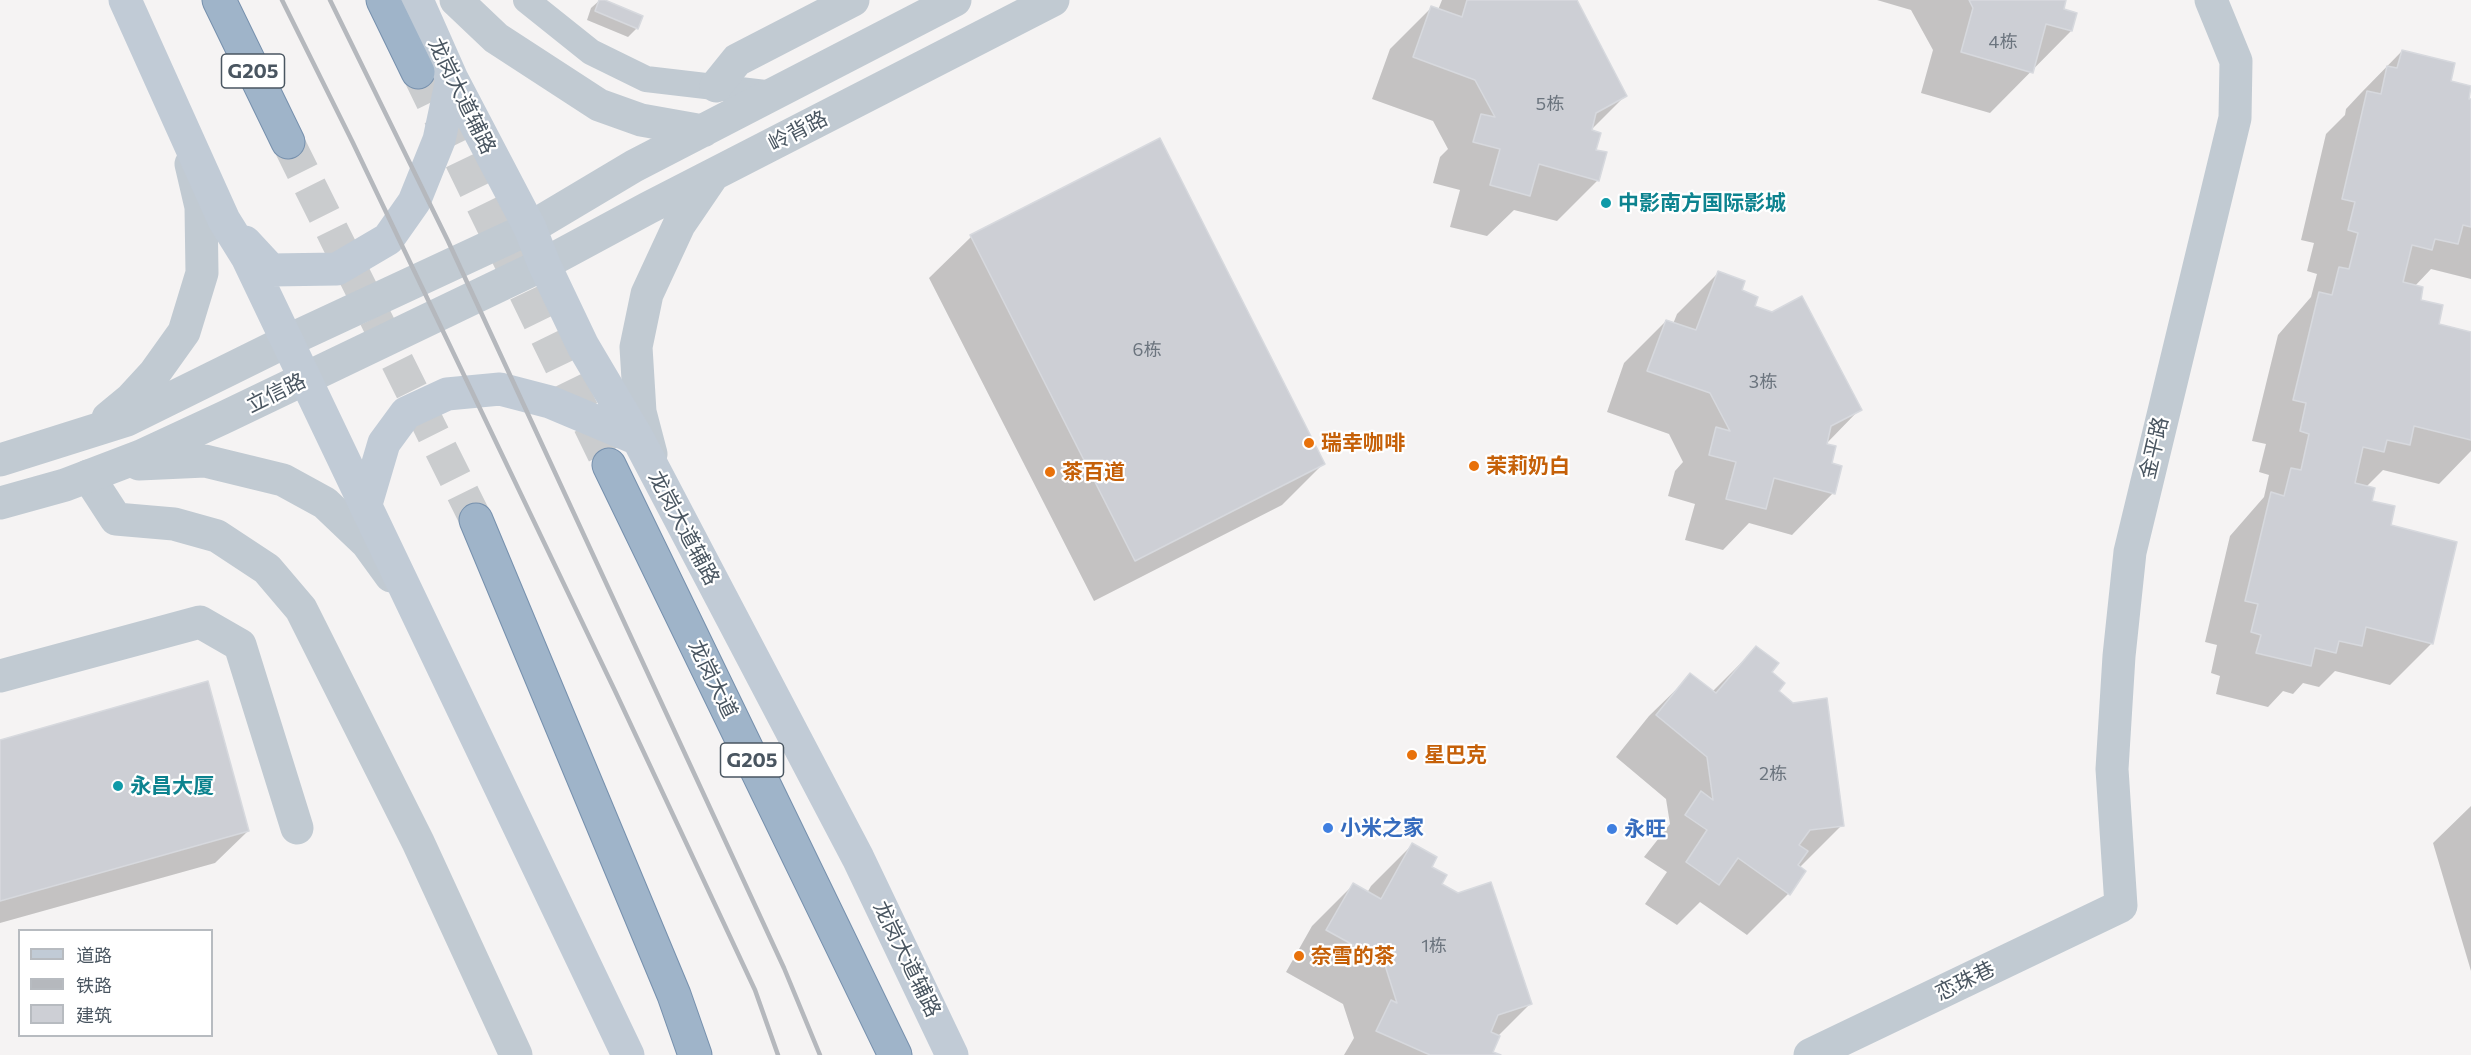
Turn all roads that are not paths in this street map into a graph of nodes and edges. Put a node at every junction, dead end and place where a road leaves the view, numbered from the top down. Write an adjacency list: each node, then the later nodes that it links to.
1 (125, 0): 15 (main road)
2 (219, 0): 17 (highway, G205)
3 (383, 0): 11 (highway)
4 (417, 0): 12 (main road, 龙岗大道辅路)
5 (456, 0): 16 (street)
6 (526, 0): 13 (lane)
7 (853, 0): 13 (street)
8 (955, 0): 14 (street, 岭背路)
9 (1053, 0): 18 (street, 岭背路)
10 (2211, 0): 36 (street, 金平路)
11 (418, 72)
12 (452, 80): 19 (main road); 20 (main road, 龙岗大道辅路)
13 (716, 86): 14 (lane)
14 (774, 94): 16 (street, 岭背路)
15 (184, 130): 19 (main road); 24 (street)
16 (704, 131): 20 (street, 岭背路)
17 (288, 142)
18 (713, 175): 21 (street, 岭背路); 29 (street)
19 (224, 220): 22 (main road)
20 (530, 228): 21 (main road, 龙岗大道辅路); 22 (street, 立信路)
21 (544, 264): 23 (street, 立信路); 25 (main road, 龙岗大道辅路)
22 (287, 341): 23 (main road); 24 (street, 立信路)
23 (305, 378): 28 (street, 立信路); 31 (main road)
24 (90, 433): 26 (street, 立信路)
25 (638, 439): 29 (main road, 龙岗大道辅路); 31 (main road)
26 (0, 460)
27 (609, 465): 40 (highway, 龙岗大道 / G205)
28 (102, 471): 30 (street, 立信路); 33 (street); 37 (street)
29 (657, 476): 41 (main road, 龙岗大道辅路)
30 (0, 503)
31 (366, 504): 33 (main road)
32 (476, 520): 39 (highway)
33 (417, 612): 38 (main road)
34 (0, 676): 35 (street)
35 (297, 828)
36 (2121, 906): 42 (street, 恋珠巷)
37 (516, 1055)
38 (628, 1055)
39 (695, 1055)
40 (895, 1055)
41 (952, 1055)
42 (1810, 1055)

